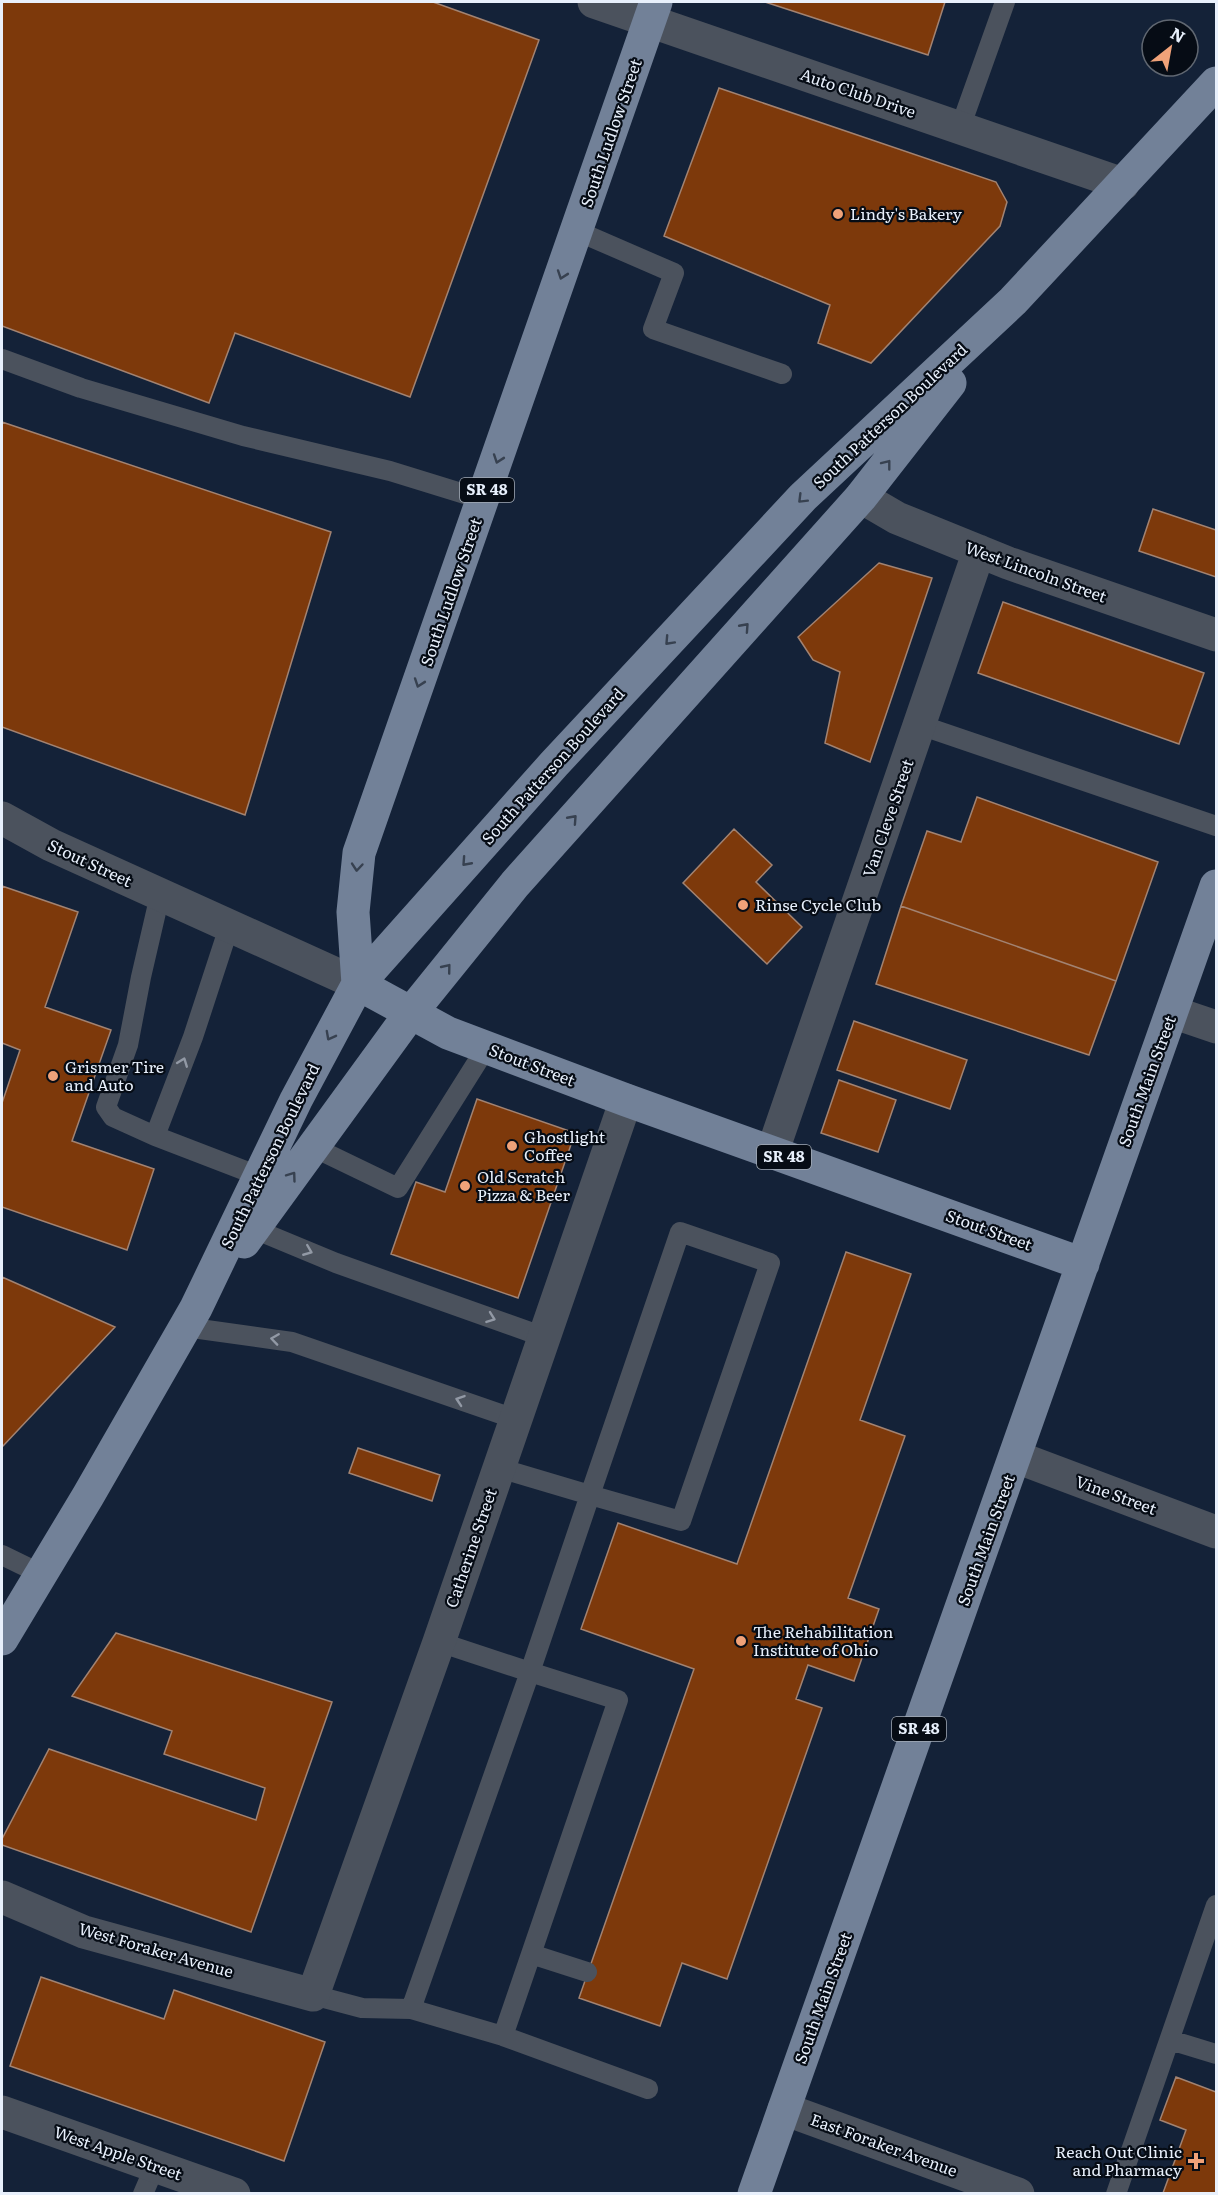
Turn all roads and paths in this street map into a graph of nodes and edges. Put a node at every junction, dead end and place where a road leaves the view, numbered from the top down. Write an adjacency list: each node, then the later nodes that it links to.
1 (594, 2): 3 (street, Auto Club Drive)
2 (1005, 2): 5 (lane)
3 (653, 11): 5 (street, Auto Club Drive); 7 (main road, South Ludlow Street / SR 48)
4 (1216, 83): 6 (main road, South Patterson Boulevard)
5 (960, 129): 6 (street, Auto Club Drive)
6 (1123, 184): 8 (main road, South Patterson Boulevard)
7 (577, 231): 10 (lane); 12 (main road, South Ludlow Street / SR 48, one-way to 12)
8 (1013, 301): 11 (main road, South Patterson Boulevard, one-way to 8); 21 (main road, South Patterson Boulevard, one-way to 21)
9 (2, 359): 12 (lane)
10 (782, 375)
11 (861, 497): 13 (street, West Lincoln Street); 23 (main road, South Patterson Boulevard, one-way to 11)
12 (484, 500): 21 (main road, South Ludlow Street / SR 48, one-way to 21)
13 (979, 551): 14 (street, West Lincoln Street); 15 (street, Van Cleve Street)
14 (1216, 635)
15 (920, 725): 17 (lane); 29 (street, Van Cleve Street)
16 (2, 818): 19 (street, Stout Street)
17 (1216, 826)
18 (1216, 886): 22 (main road, South Main Street / SR 48)
19 (160, 895): 20 (street, Stout Street); 27 (lane)
20 (229, 927): 21 (street, Stout Street); 27 (lane, one-way to 20)
21 (358, 984): 23 (main road, Stout Street / SR 48); 30 (main road, South Patterson Boulevard, one-way to 30)
22 (1172, 1012): 24 (street); 32 (main road, South Main Street / SR 48)
23 (410, 1014): 25 (main road, Stout Street / SR 48); 28 (main road, South Patterson Boulevard)
24 (1216, 1027)
25 (486, 1048): 26 (main road, Stout Street / SR 48); 28 (lane)
26 (626, 1101): 29 (main road, Stout Street / SR 48); 34 (street, Catherine Street)
27 (155, 1136): 30 (lane)
28 (314, 1147): 31 (main road, South Patterson Boulevard, one-way to 28)
29 (772, 1153): 32 (main road, Stout Street / SR 48)
30 (260, 1176): 33 (main road, South Patterson Boulevard)
31 (254, 1229): 33 (main road, South Patterson Boulevard); 34 (lane, one-way to 34)
32 (1083, 1264): 36 (main road, South Main Street / SR 48)
33 (190, 1318): 35 (lane, one-way to 33); 41 (main road, South Patterson Boulevard)
34 (544, 1337): 35 (street, Catherine Street)
35 (515, 1419): 37 (street, Catherine Street)
36 (1016, 1457): 39 (street, Vine Street); 55 (main road, South Main Street / SR 48)
37 (499, 1468): 38 (lane); 43 (street, Catherine Street)
38 (590, 1495): 38 (lane); 44 (lane)
39 (1216, 1532)
40 (2, 1555): 41 (lane)
41 (41, 1574): 42 (main road, South Patterson Boulevard)
42 (2, 1639)
43 (439, 1642): 44 (lane); 49 (street, Catherine Street)
44 (530, 1672): 47 (lane); 50 (lane)
45 (2, 1897): 49 (street, West Foraker Avenue)
46 (1216, 1905): 52 (lane)
47 (531, 1954): 48 (lane); 51 (lane)
48 (587, 1972)
49 (314, 1995): 50 (lane)
50 (411, 2009): 51 (lane)
51 (503, 2036): 54 (lane)
52 (1170, 2040): 53 (lane); 61 (lane)
53 (1216, 2054)
54 (648, 2089)
55 (784, 2109): 59 (main road, South Main Street / SR 48); 60 (street, East Foraker Avenue)
56 (2, 2112): 57 (street, West Apple Street)
57 (149, 2180): 58 (street, West Apple Street)
58 (234, 2193)
59 (754, 2193)
60 (1018, 2193)
61 (1116, 2193)

